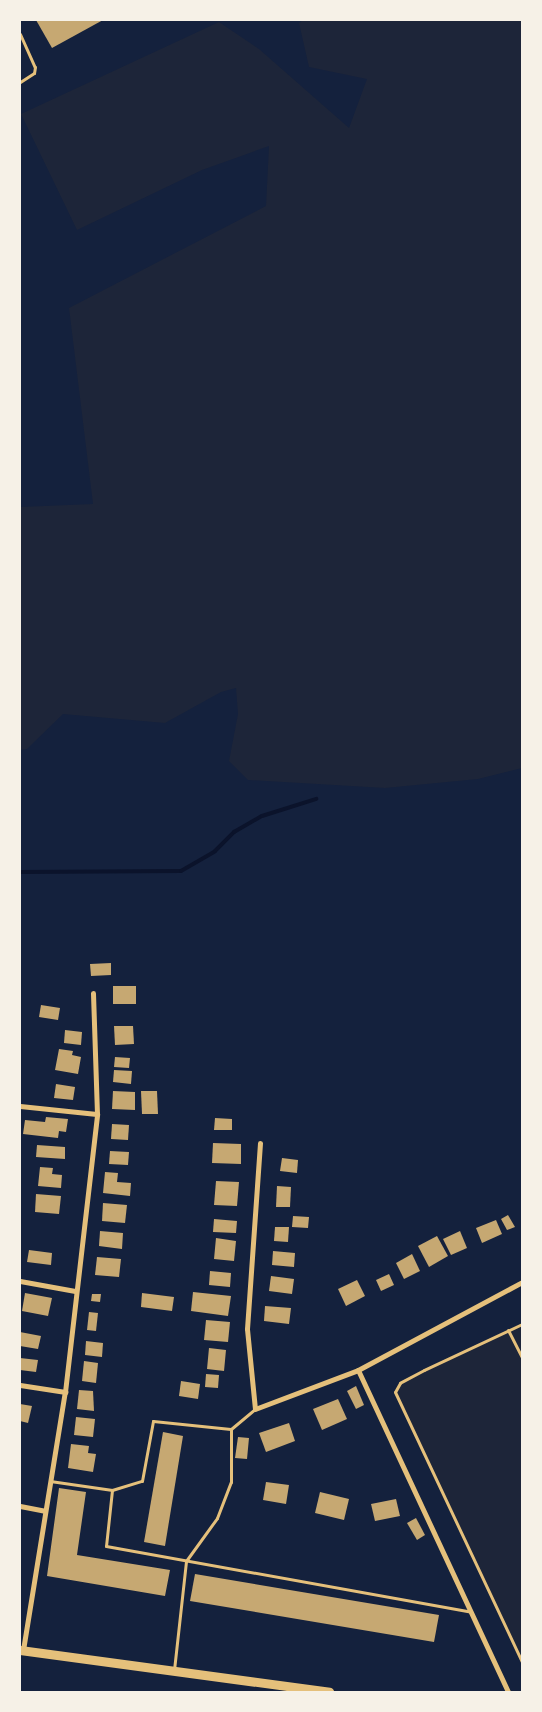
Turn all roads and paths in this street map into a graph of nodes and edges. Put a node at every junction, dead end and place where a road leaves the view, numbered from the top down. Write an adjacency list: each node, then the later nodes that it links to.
1 (20, 34): 2 (lane)
2 (20, 82)
3 (94, 993): 5 (street)
4 (20, 1106): 5 (street)
5 (97, 1114): 9 (street)
6 (260, 1143): 16 (street)
7 (20, 1281): 9 (street)
8 (522, 1282): 13 (street)
9 (75, 1291): 15 (street)
10 (522, 1324): 11 (lane)
11 (508, 1330): 12 (lane); 25 (lane)
12 (522, 1358)
13 (358, 1370): 16 (street); 23 (street)
14 (20, 1385): 15 (street)
15 (64, 1392): 18 (street)
16 (255, 1409): 17 (lane)
17 (231, 1429): 19 (lane); 22 (lane)
18 (50, 1481): 19 (lane); 21 (street)
19 (112, 1490): 22 (lane)
20 (20, 1506): 21 (street)
21 (45, 1511): 24 (street)
22 (186, 1561): 23 (lane); 26 (lane)
23 (471, 1612): 28 (street)
24 (21, 1650): 26 (street)
25 (522, 1662)
26 (174, 1671): 27 (street)
27 (329, 1692)
28 (508, 1692)

